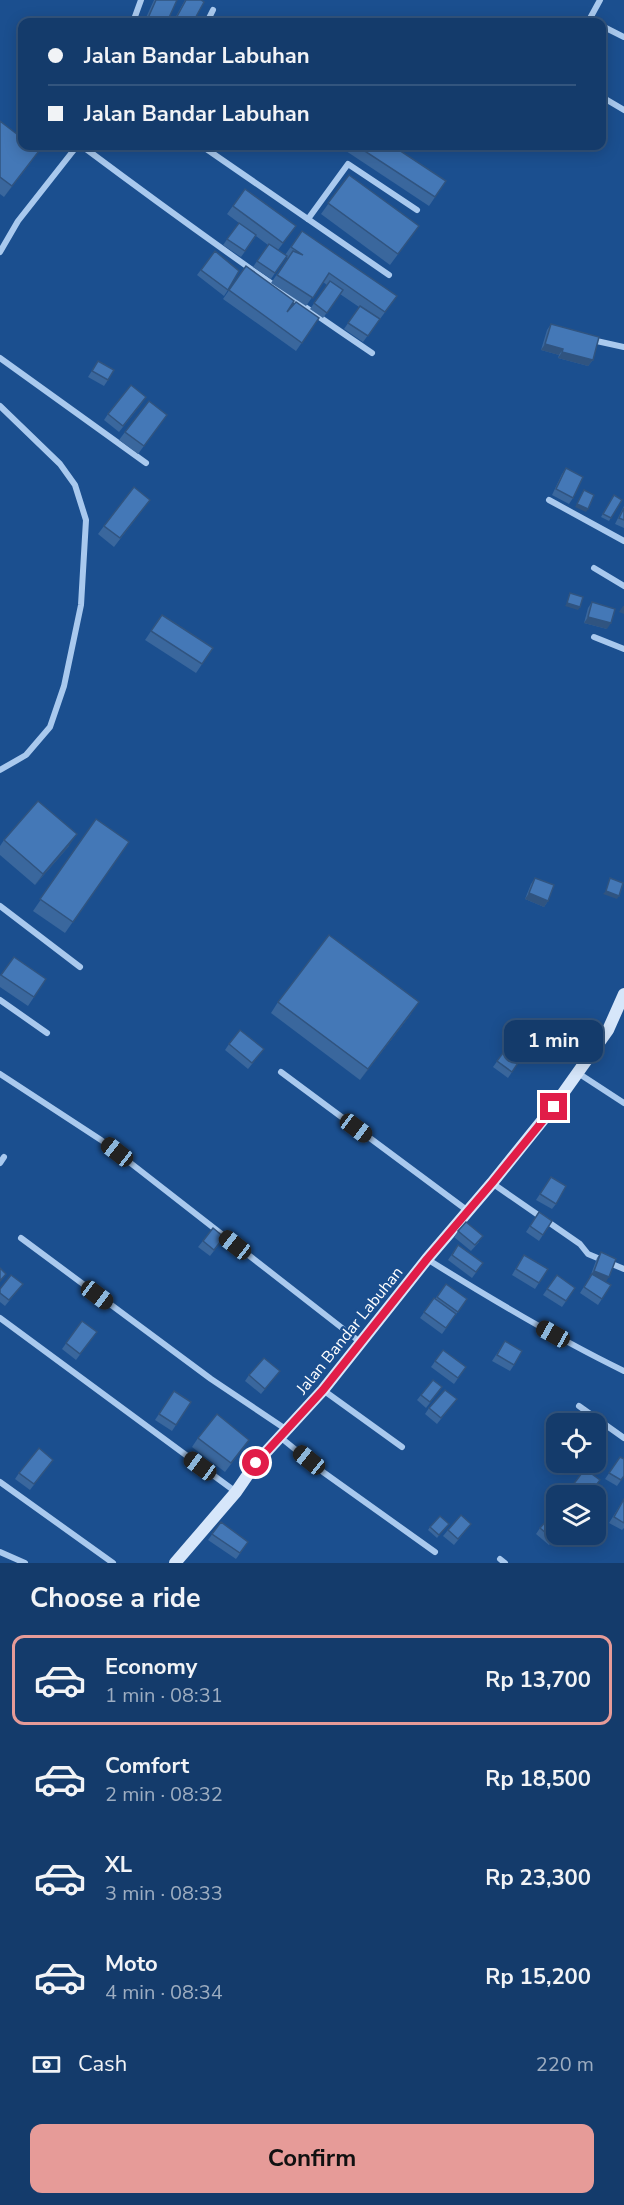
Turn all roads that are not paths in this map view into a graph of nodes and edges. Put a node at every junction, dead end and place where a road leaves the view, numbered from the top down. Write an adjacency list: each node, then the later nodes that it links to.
1 (141, 0): 4 (street)
2 (600, 0): 6 (street)
3 (213, 10): 5 (street)
4 (134, 18)
5 (209, 18)
6 (593, 18)
7 (606, 28): 8 (street)
8 (624, 37)
9 (606, 99): 10 (street)
10 (624, 110)
11 (74, 150): 16 (street)
12 (87, 150): 20 (street)
13 (208, 150): 15 (street)
14 (417, 210): 15 (street)
15 (308, 219): 17 (street)
16 (0, 252)
17 (388, 276)
18 (588, 339): 19 (street)
19 (624, 347)
20 (372, 352)
21 (0, 358): 23 (street)
22 (0, 406): 30 (street)
23 (146, 464)
24 (549, 500): 25 (street)
25 (624, 541)
26 (594, 568): 27 (street)
27 (624, 586)
28 (594, 637): 29 (street)
29 (624, 649)
30 (0, 770)
31 (0, 906): 32 (street)
32 (80, 967)
33 (624, 994): 37 (main road, Jalan Bandar Labuhan)
34 (0, 1000): 35 (street)
35 (47, 1033)
36 (281, 1072): 41 (street)
37 (578, 1073): 39 (street); 40 (main road, Jalan Bandar Labuhan)
38 (0, 1074): 46 (street)
39 (624, 1103)
40 (492, 1183): 41 (main road, Jalan Bandar Labuhan); 44 (street)
41 (468, 1211): 43 (main road, Jalan Bandar Labuhan)
42 (21, 1238): 50 (street)
43 (427, 1259): 46 (main road, Jalan Bandar Labuhan); 47 (street)
44 (624, 1269)
45 (0, 1318): 54 (street)
46 (360, 1342): 48 (main road, Jalan Bandar Labuhan)
47 (624, 1371)
48 (323, 1390): 50 (main road, Jalan Bandar Labuhan); 52 (street)
49 (579, 1406): 51 (street)
50 (284, 1434): 54 (main road, Jalan Bandar Labuhan); 56 (street)
51 (624, 1438)
52 (402, 1447)
53 (0, 1482): 58 (street)
54 (236, 1492): 59 (main road, Jalan Bandar Labuhan)
55 (0, 1552): 57 (street)
56 (435, 1552)
57 (25, 1563)
58 (114, 1563)
59 (175, 1563)

